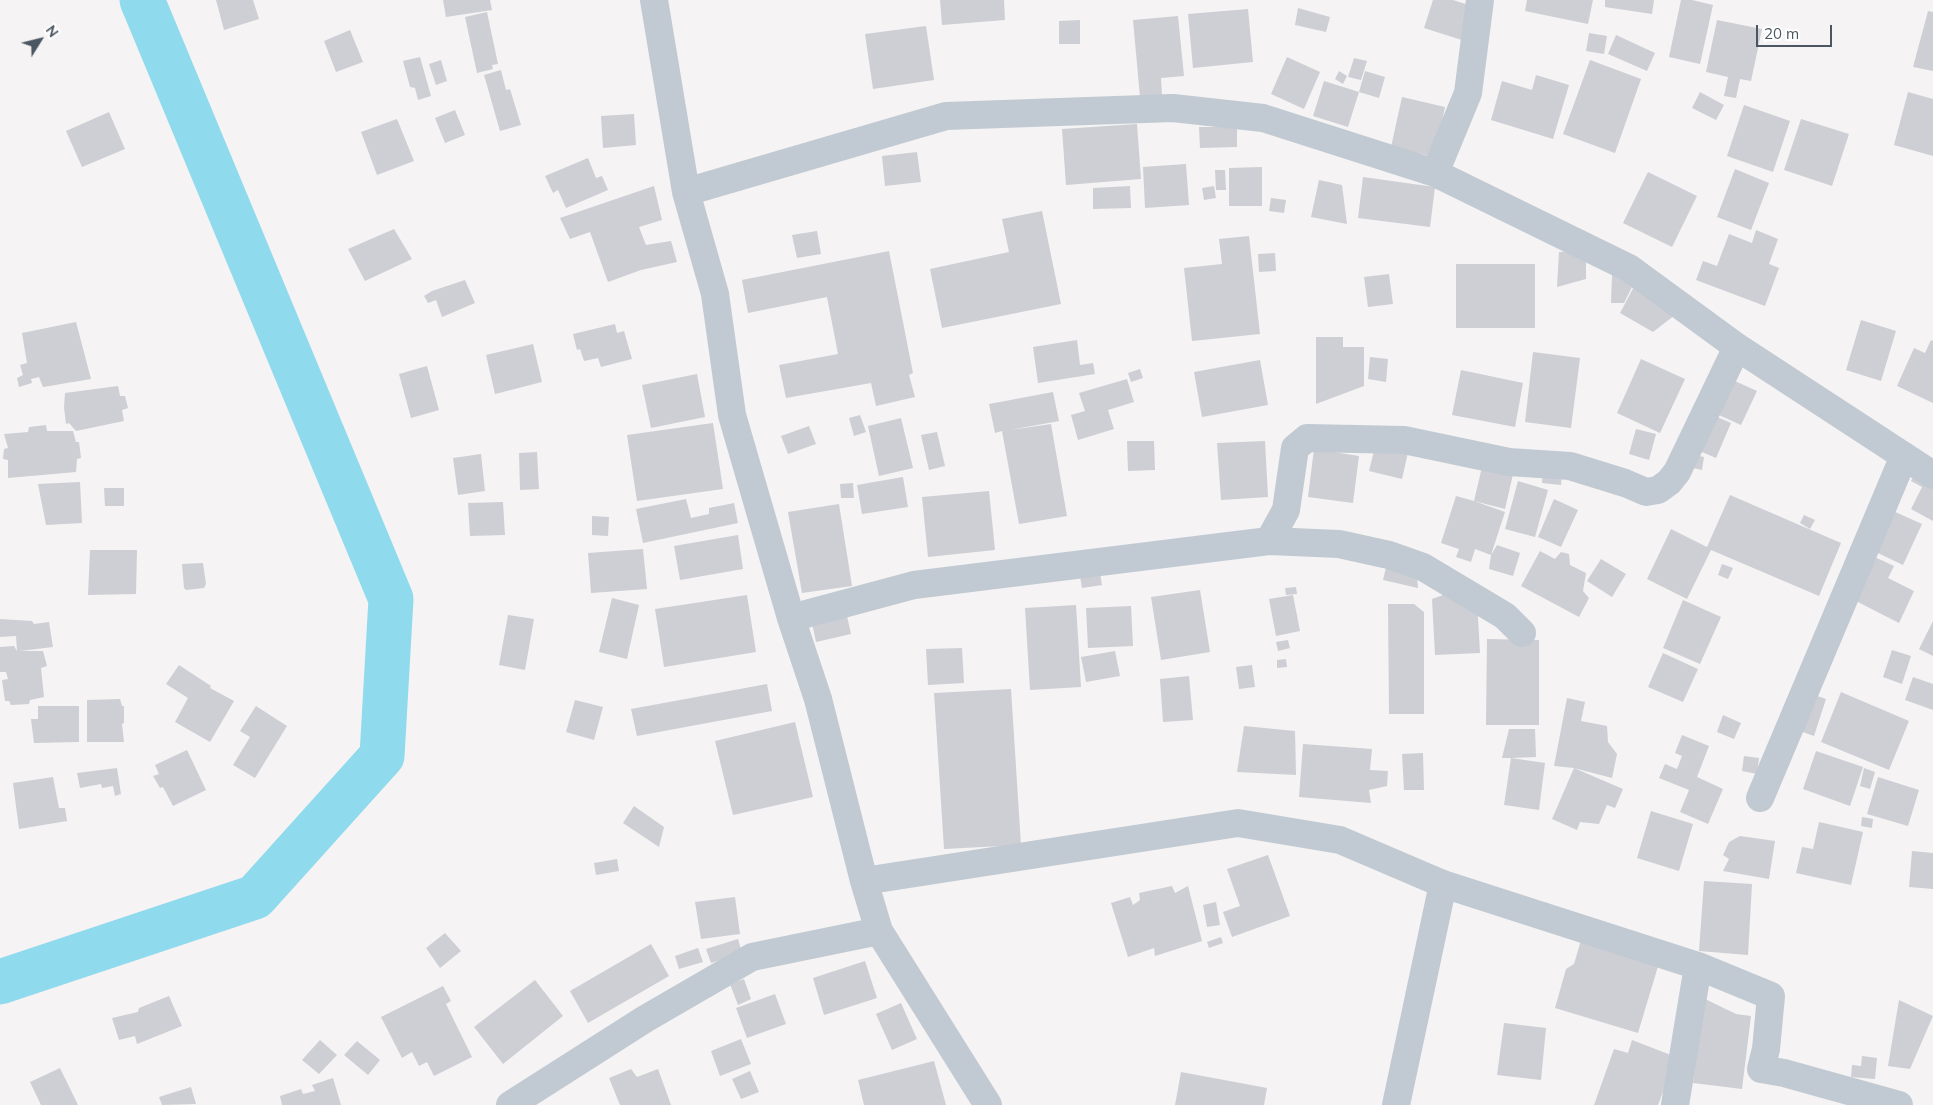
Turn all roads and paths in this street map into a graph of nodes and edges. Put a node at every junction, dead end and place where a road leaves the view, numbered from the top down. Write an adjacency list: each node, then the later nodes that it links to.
1 (654, 0): 4 (street)
2 (1480, 0): 3 (street)
3 (1435, 173): 4 (street); 5 (street)
4 (686, 192): 9 (street)
5 (1737, 347): 6 (street); 8 (street)
6 (1904, 456): 7 (street); 11 (street)
7 (1933, 475)
8 (1269, 542): 9 (street); 10 (street)
9 (791, 618): 12 (street)
10 (1522, 633)
11 (1760, 798)
12 (864, 881): 13 (street); 14 (street)
13 (1443, 884): 15 (street); 18 (street)
14 (879, 931): 16 (street); 17 (street)
15 (1698, 966): 19 (street); 20 (street)
16 (510, 1105)
17 (988, 1105)
18 (1396, 1105)
19 (1675, 1105)
20 (1899, 1105)

